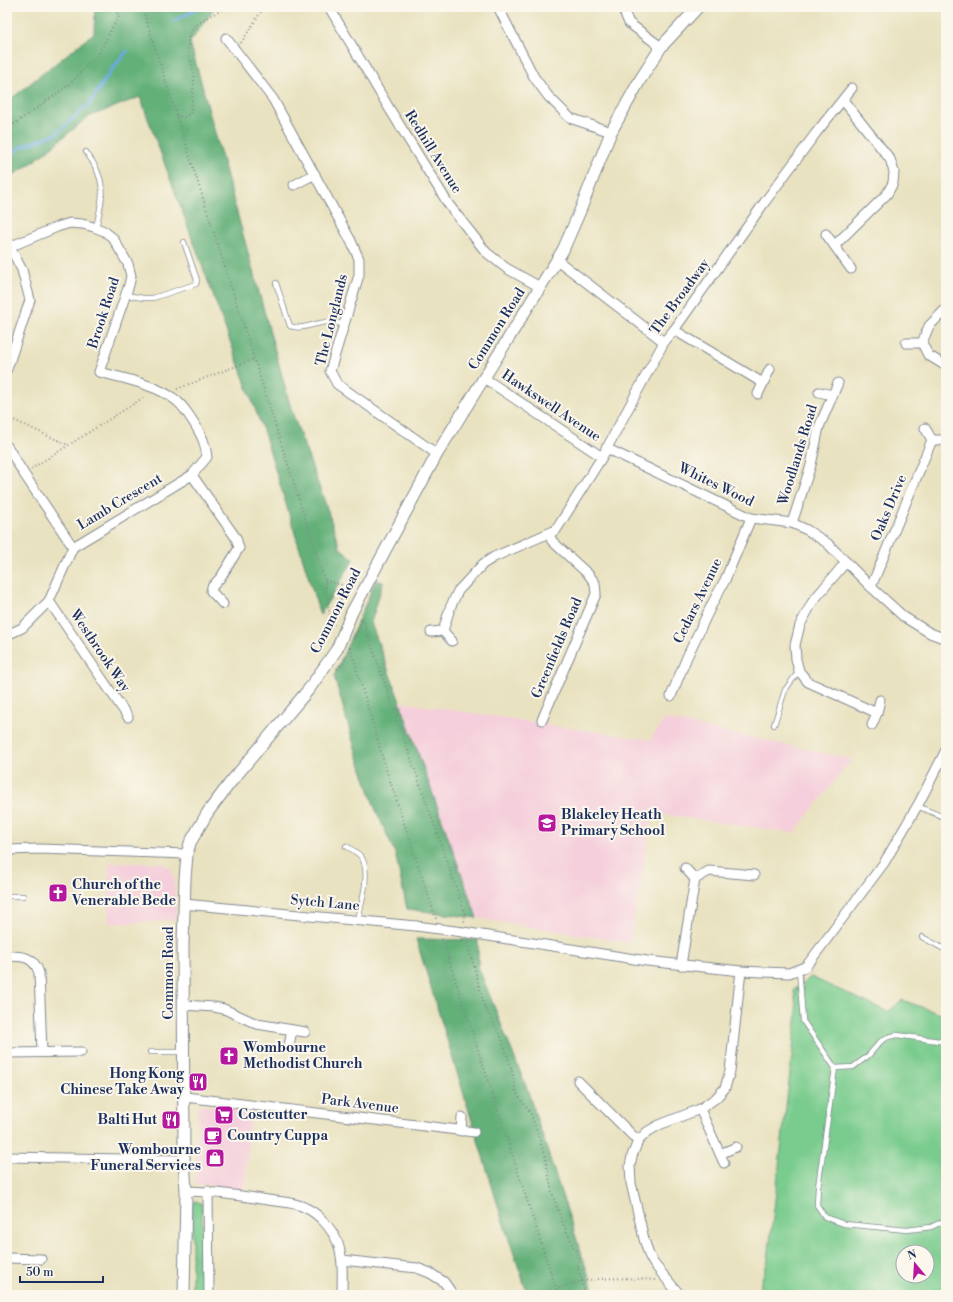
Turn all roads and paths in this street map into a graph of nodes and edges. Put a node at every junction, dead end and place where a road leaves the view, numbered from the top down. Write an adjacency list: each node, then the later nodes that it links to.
1 (118, 7): 15 (path)
2 (142, 7): 14 (path)
3 (228, 7): 14 (path)
4 (264, 7): 11 (path)
5 (329, 7): 28 (street, Redhill Avenue)
6 (498, 7): 16 (street)
7 (622, 7): 10 (street)
8 (698, 7): 10 (street, Common Road)
9 (226, 38): 11 (street, The Longlands)
10 (661, 47): 16 (street, Common Road)
11 (236, 51): 18 (street, The Longlands)
12 (852, 88): 13 (street, The Broadway)
13 (843, 100): 23 (street); 32 (street, The Broadway)
14 (176, 116): 36 (path)
15 (7, 129)
16 (611, 132): 25 (street, Common Road)
17 (86, 152): 20 (lane)
18 (315, 174): 19 (street); 31 (street, The Longlands)
19 (294, 185)
20 (96, 228): 24 (street, Brook Road); 29 (street, Brook Road)
21 (826, 234): 23 (street)
22 (184, 242): 29 (lane)
23 (835, 245): 26 (street)
24 (8, 247): 38 (street)
25 (557, 260): 28 (street, Common Road); 33 (street)
26 (851, 268)
27 (276, 283): 31 (lane)
28 (540, 287): 41 (street, Common Road)
29 (126, 295): 40 (street, Brook Road)
30 (946, 309): 35 (street)
31 (344, 325): 56 (street, The Longlands)
32 (674, 330): 33 (street, The Broadway); 42 (street)
33 (664, 342): 55 (street, The Broadway)
34 (906, 343): 35 (street)
35 (922, 343): 37 (street)
36 (254, 359): 46 (path); 65 (path)
37 (946, 366)
38 (7, 368)
39 (770, 369): 42 (street)
40 (99, 372): 44 (street, Lamb Crescent)
41 (484, 378): 56 (street, Common Road); 57 (street, Hawkswell Avenue)
42 (763, 383): 47 (street)
43 (838, 383): 48 (street, Woodlands Road)
44 (156, 390): 46 (street, Lamb Crescent); 53 (path)
45 (819, 392): 48 (street, Woodlands Road)
46 (166, 393): 59 (street, Lamb Crescent)
47 (758, 394)
48 (832, 396): 61 (street, Woodlands Road)
49 (7, 417): 53 (path)
50 (925, 428): 51 (street)
51 (932, 440): 52 (street); 66 (street, Oaks Drive)
52 (946, 440)
53 (68, 445): 58 (path)
54 (7, 446): 58 (street)
55 (606, 448): 57 (street, The Broadway); 60 (street, Whites Wood)
56 (437, 454): 91 (street, Common Road, bridge)
57 (602, 457): 62 (street, The Broadway)
58 (24, 474): 63 (street)
59 (192, 475): 63 (street, Lamb Crescent); 68 (street)
60 (752, 518): 61 (street, Whites Wood); 79 (street, Cedars Avenue)
61 (792, 523): 64 (street, Whites Wood)
62 (549, 534): 72 (street); 83 (street, Greenfields Road)
63 (73, 547): 67 (street, Lamb Crescent)
64 (846, 562): 66 (street, Whites Wood); 78 (street)
65 (325, 581): 69 (path); 69 (path, Common Road)
66 (871, 587): 75 (street, Whites Wood)
67 (49, 601): 74 (street, Lamb Crescent); 82 (street, Westbrook Way)
68 (223, 604)
69 (330, 618): 71 (path)
70 (362, 618): 100 (path)
71 (333, 622)
72 (443, 631): 73 (street); 76 (street)
73 (431, 632)
74 (7, 635)
75 (946, 639)
76 (452, 641)
77 (350, 646): 99 (path)
78 (799, 671): 81 (street); 84 (lane)
79 (671, 696)
80 (880, 700): 81 (street)
81 (877, 713): 85 (street)
82 (128, 717)
83 (542, 720)
84 (774, 725)
85 (872, 725)
86 (946, 750): 87 (street)
87 (917, 806): 88 (lane); 106 (street)
88 (946, 818)
89 (346, 846): 98 (lane)
90 (7, 850): 91 (street)
91 (187, 854): 97 (street, Common Road)
92 (685, 868): 94 (street)
93 (754, 875): 94 (street)
94 (695, 879): 105 (street)
95 (7, 896): 96 (lane)
96 (23, 896)
97 (184, 904): 98 (street, Sytch Lane); 108 (street, Common Road)
98 (358, 920): 100 (street, Sytch Lane, bridge)
99 (436, 921)
100 (463, 932): 105 (street, Sytch Lane); 137 (path)
101 (441, 936): 144 (path)
102 (922, 938): 103 (lane)
103 (946, 950)
104 (7, 956): 113 (street)
105 (681, 965): 107 (street, Sytch Lane)
106 (799, 969): 107 (street, Sytch Lane); 118 (lane)
107 (741, 971): 121 (street)
108 (183, 1006): 109 (street); 116 (street, Common Road)
109 (292, 1030): 110 (street); 112 (street)
110 (305, 1032)
111 (946, 1042): 118 (lane)
112 (290, 1046)
113 (42, 1052): 114 (street); 117 (street)
114 (81, 1052)
115 (150, 1052): 116 (lane)
116 (184, 1052): 120 (street, Common Road)
117 (7, 1053)
118 (835, 1068): 133 (lane)
119 (578, 1081): 125 (street)
120 (184, 1097): 123 (street, Park Avenue); 129 (street, Common Road)
121 (700, 1109): 125 (street); 127 (street)
122 (462, 1117): 123 (street)
123 (461, 1131): 124 (street, Park Avenue)
124 (474, 1132)
125 (638, 1141): 138 (street)
126 (736, 1147): 127 (street)
127 (720, 1154): 130 (street)
128 (7, 1157): 129 (street)
129 (184, 1160): 131 (street, Common Road)
130 (724, 1163)
131 (186, 1191): 132 (street); 139 (street, Common Road)
132 (208, 1191): 136 (street); 140 (street)
133 (946, 1220)
134 (7, 1258): 135 (street)
135 (41, 1259)
136 (342, 1260): 141 (street); 142 (street)
137 (582, 1281): 138 (path); 143 (path, bridge); 145 (path)
138 (669, 1281): 146 (street)
139 (184, 1295)
140 (209, 1295)
141 (342, 1295)
142 (453, 1295)
143 (540, 1295)
144 (558, 1295)
145 (585, 1295)
146 (680, 1295)

